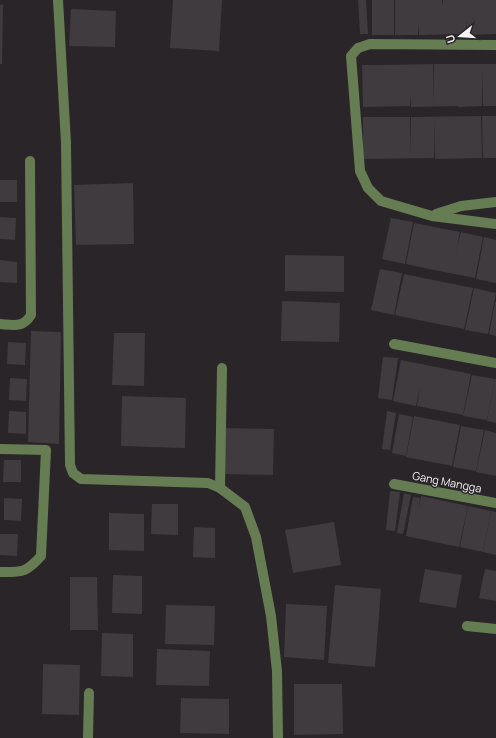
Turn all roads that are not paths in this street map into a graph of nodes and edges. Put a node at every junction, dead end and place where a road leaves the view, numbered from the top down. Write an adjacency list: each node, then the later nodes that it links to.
1 (58, 0): 13 (street)
2 (496, 45): 5 (street)
3 (30, 161): 7 (street)
4 (496, 202): 5 (street)
5 (432, 216): 6 (street)
6 (496, 224)
7 (0, 324)
8 (394, 344): 9 (street)
9 (496, 363)
10 (222, 368): 13 (street)
11 (0, 449): 15 (street)
12 (394, 484): 14 (street, Gang Mangga)
13 (220, 488): 20 (street)
14 (496, 503)
15 (0, 572)
16 (467, 626): 17 (street)
17 (496, 629)
18 (89, 693): 19 (street)
19 (88, 738)
20 (278, 738)

